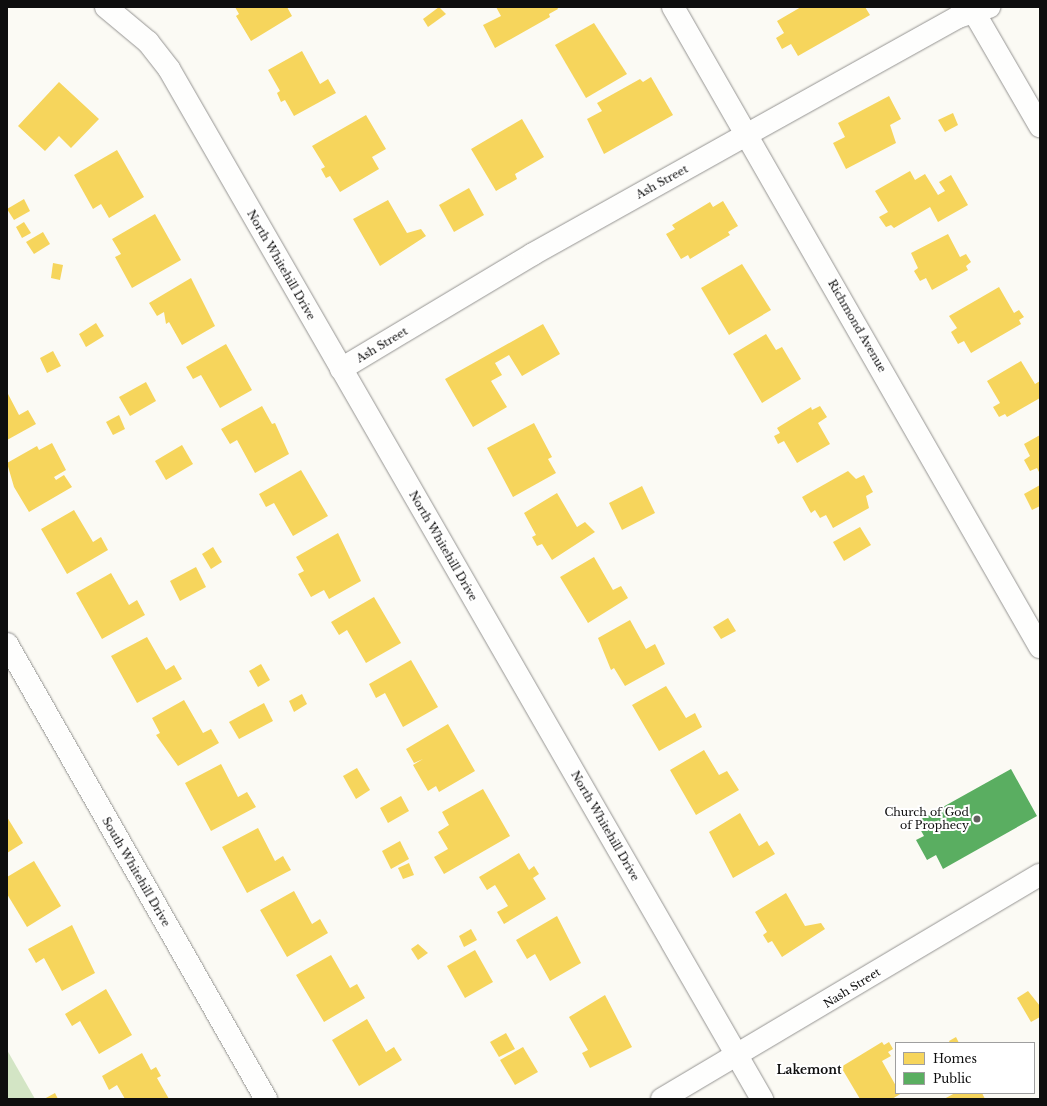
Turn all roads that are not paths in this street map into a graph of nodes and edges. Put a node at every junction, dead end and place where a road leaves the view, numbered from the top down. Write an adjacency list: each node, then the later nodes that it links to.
1 (106, 7): 6 (street, North Whitehill Drive)
2 (673, 7): 5 (street, Richmond Avenue)
3 (978, 8): 4 (street); 5 (street, Ash Street)
4 (1040, 126)
5 (746, 135): 6 (street, Ash Street); 8 (street, Richmond Avenue)
6 (341, 369): 10 (street, North Whitehill Drive)
7 (7, 644): 11 (street, South Whitehill Drive)
8 (1040, 647)
9 (1040, 874): 10 (street, Nash Street)
10 (737, 1056): 12 (street, Nash Street); 13 (street, North Whitehill Drive)
11 (266, 1099)
12 (662, 1099)
13 (762, 1099)

